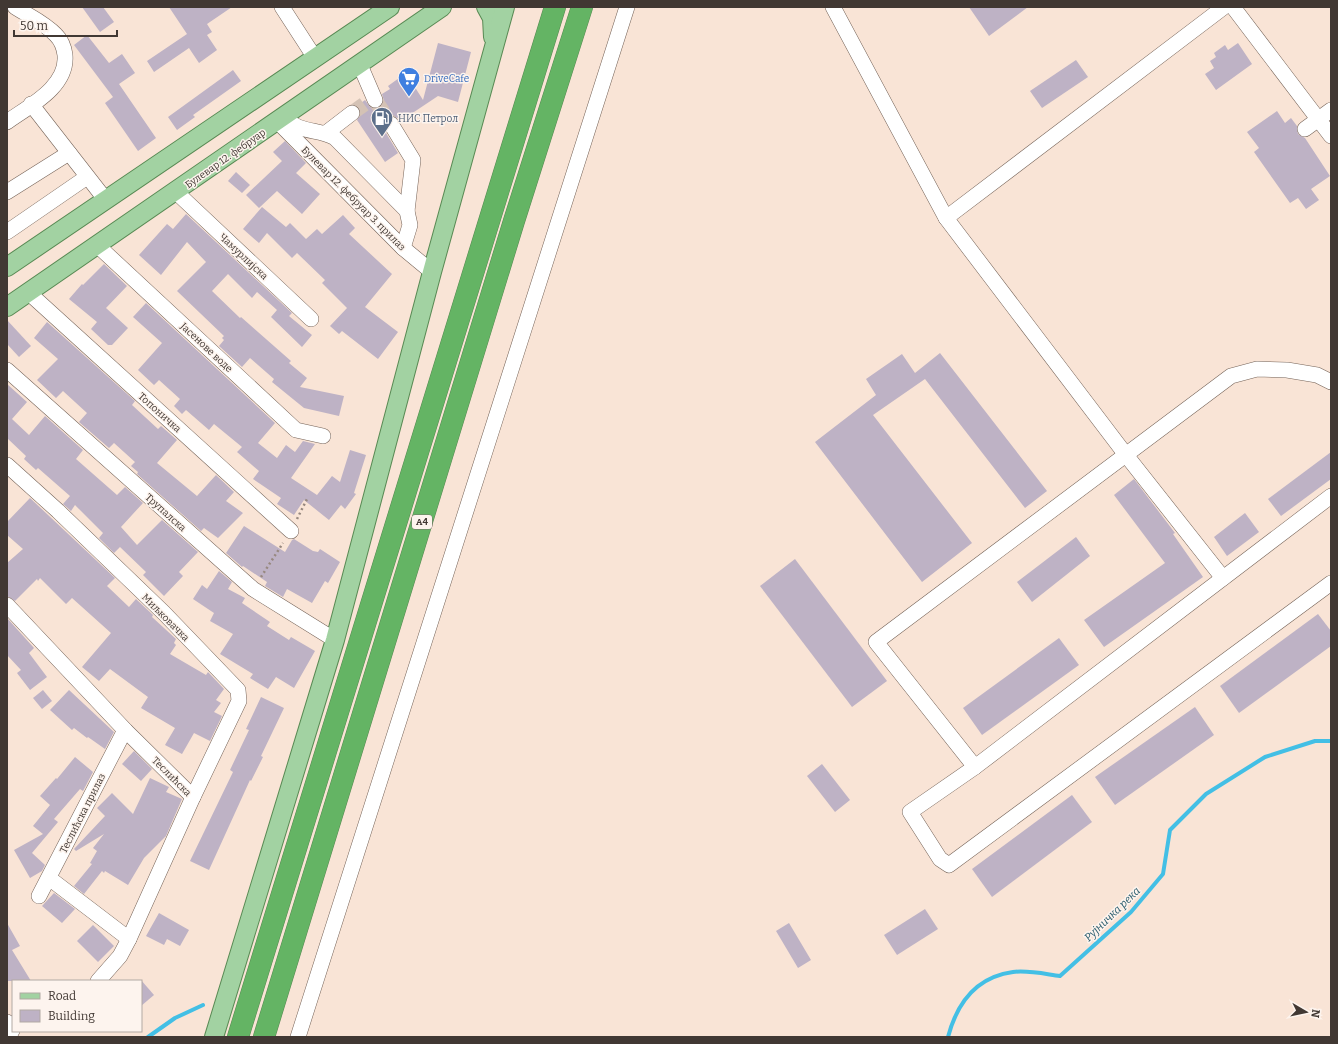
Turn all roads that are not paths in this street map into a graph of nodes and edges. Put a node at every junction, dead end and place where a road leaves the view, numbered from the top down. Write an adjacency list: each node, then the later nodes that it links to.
1 (15, 7): 17 (street)
2 (282, 7): 14 (street)
3 (390, 7): 14 (main road)
4 (486, 7): 13 (main road)
5 (505, 7): 13 (main road)
6 (555, 7): 61 (highway, A4)
7 (582, 7): 62 (highway, A4)
8 (627, 7): 63 (street)
9 (833, 7): 33 (street)
10 (1224, 7): 33 (street)
11 (1234, 7): 21 (street)
12 (443, 8): 15 (main road, Булевар 12. фебруар)
13 (494, 52): 38 (main road)
14 (315, 58): 31 (main road)
15 (360, 65): 16 (street); 20 (main road, Булевар 12. фебруар)
16 (373, 99)
17 (31, 104): 22 (street); 27 (street)
18 (1331, 110): 21 (street)
19 (352, 113): 25 (street)
20 (281, 119): 25 (street); 30 (main road, Булевар 12. фебруар); 36 (street, Булевар 12. фебруар 3. прилаз)
21 (1318, 119): 24 (street); 26 (street)
22 (7, 122)
23 (391, 124): 32 (street)
24 (1305, 129)
25 (326, 133): 32 (street)
26 (1331, 136)
27 (69, 153): 28 (street); 29 (street)
28 (87, 177): 31 (street); 34 (street)
29 (7, 192)
30 (176, 192): 35 (main road, Булевар 12. фебруар); 41 (street, Чамурлијска)
31 (105, 199): 37 (main road)
32 (407, 211): 36 (street)
33 (946, 218): 45 (street)
34 (7, 232)
35 (98, 246): 39 (main road, Булевар 12. фебруар); 44 (street, Јасенове воде)
36 (404, 248): 38 (street, Булевар 12. фебруар 3. прилаз)
37 (7, 267)
38 (432, 272): 52 (main road)
39 (28, 293): 40 (main road, Булевар 12. фебруар); 48 (street, Топоничка)
40 (7, 307)
41 (311, 319)
42 (7, 370): 52 (street, Трупалска)
43 (1331, 382): 45 (street)
44 (323, 436)
45 (1126, 455): 49 (street); 54 (street)
46 (7, 465): 55 (street, Миљковачка)
47 (1331, 496): 49 (street)
48 (291, 531)
49 (1223, 578): 54 (street)
50 (1331, 583): 54 (street)
51 (7, 605): 53 (street, Теслићска)
52 (335, 640): 60 (main road)
53 (125, 730): 55 (street, Теслићска); 56 (street, Теслићска прилаз)
54 (975, 767)
55 (193, 797): 58 (street, Теслићска)
56 (49, 878): 57 (street, Теслићска прилаз); 58 (street)
57 (39, 896)
58 (129, 940): 59 (street, Теслићска)
59 (99, 980)
60 (214, 1037)
61 (238, 1037)
62 (264, 1037)
63 (298, 1037)

